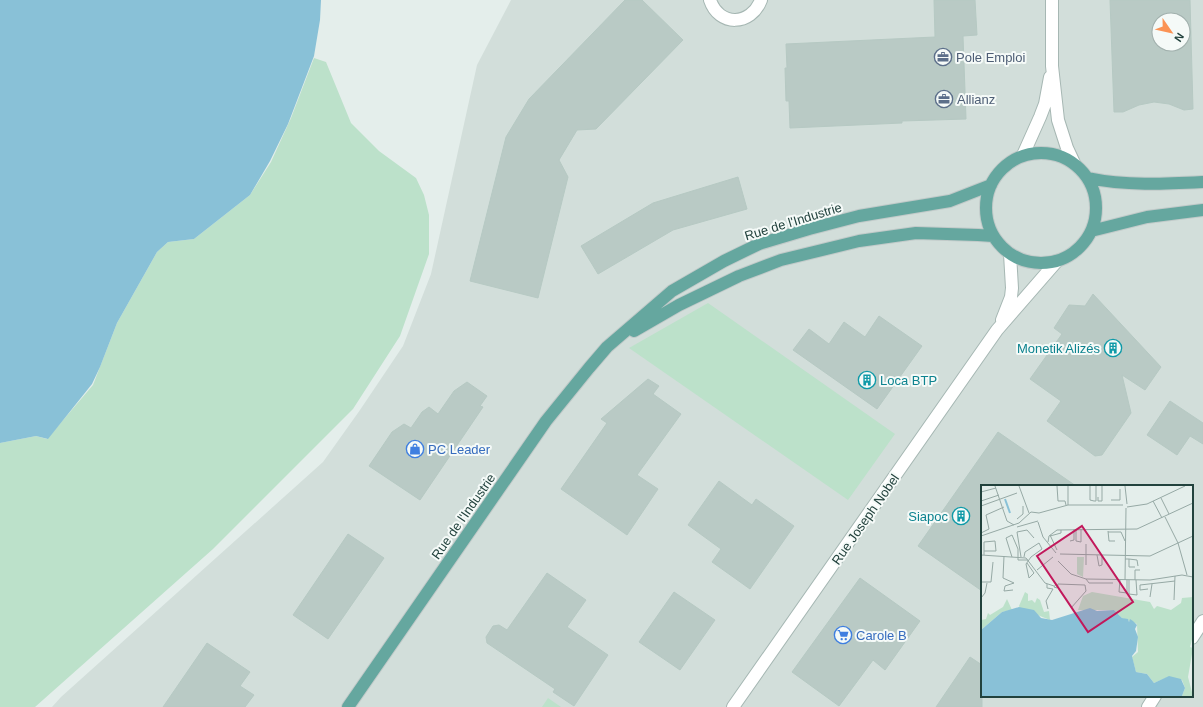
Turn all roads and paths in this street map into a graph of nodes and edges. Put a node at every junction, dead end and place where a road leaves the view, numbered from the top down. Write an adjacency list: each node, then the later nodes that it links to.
1 (710, 0): 2 (street)
2 (761, 0)
3 (1052, 0): 4 (street)
4 (1052, 66): 5 (street); 6 (street)
5 (1023, 155): 6 (main road); 9 (main road)
6 (1074, 163): 7 (main road)
7 (1088, 178): 8 (main road); 11 (main road)
8 (1203, 182)
9 (991, 185): 12 (main road); 16 (main road, Rue de l'Industrie)
10 (1203, 210): 11 (main road)
11 (1091, 231): 14 (main road)
12 (993, 236): 13 (main road); 16 (main road, Rue de l'Industrie)
13 (1010, 254): 14 (main road); 15 (street, Rue Joseph Nobel)
14 (1057, 261): 15 (street, Rue Joseph Nobel)
15 (997, 330): 21 (street, Rue Joseph Nobel)
16 (607, 347): 20 (main road, Rue de l'Industrie)
17 (1203, 621): 18 (street)
18 (1193, 636)
19 (1154, 697): 22 (street)
20 (348, 707)
21 (733, 707)
22 (1148, 707)

